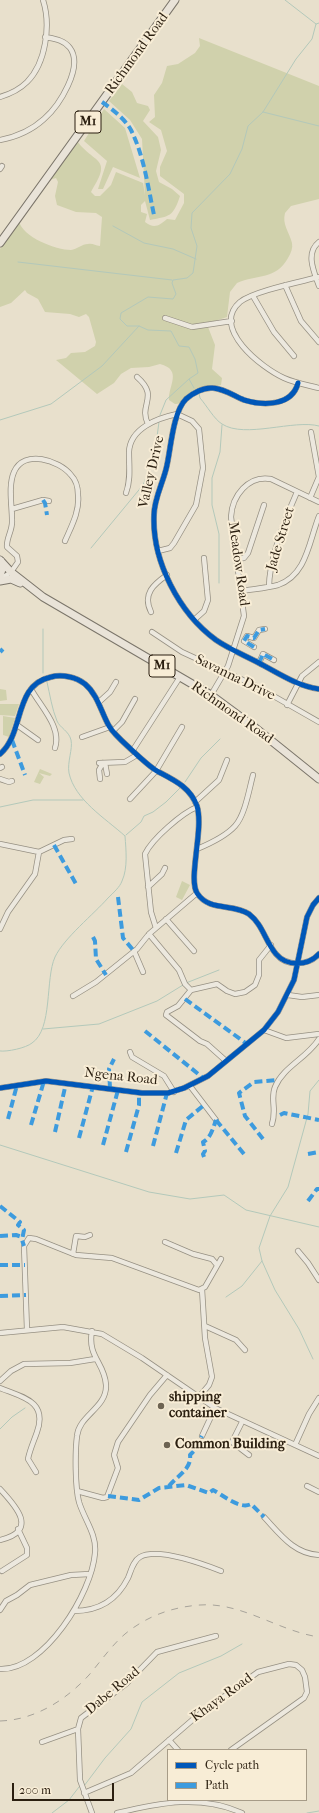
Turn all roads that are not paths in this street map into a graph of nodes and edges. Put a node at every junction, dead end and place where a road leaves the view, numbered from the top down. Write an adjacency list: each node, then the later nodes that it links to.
1 (43, 0): 3 (street)
2 (175, 0): 7 (highway, Richmond Road / M1)
3 (46, 37): 4 (street); 5 (street)
4 (0, 98)
5 (0, 140)
6 (319, 242): 8 (street)
7 (0, 243)
8 (318, 277): 9 (street); 10 (street)
9 (285, 285): 11 (street); 14 (street)
10 (319, 286)
11 (253, 296): 13 (street); 15 (street)
12 (165, 318): 13 (street)
13 (232, 321): 17 (street)
14 (319, 342)
15 (294, 356)
16 (137, 377): 20 (street)
17 (298, 383): 18 (street); 19 (street, Valley Drive)
18 (319, 388)
19 (177, 414): 20 (street); 32 (street, Valley Drive); 32 (street)
20 (148, 424): 23 (street)
21 (310, 432): 22 (street)
22 (319, 473): 25 (street)
23 (126, 492)
24 (297, 492): 25 (street, Meadow Road); 34 (street, Meadow Road); 40 (street, Jade Street)
25 (310, 498): 27 (street, Meadow Road)
26 (49, 501): 29 (street)
27 (319, 502)
28 (264, 505): 34 (street)
29 (12, 509): 31 (street); 36 (street)
30 (319, 516): 40 (street)
31 (65, 541)
32 (158, 552): 37 (street, Valley Drive)
33 (204, 558): 44 (street)
34 (237, 559): 42 (street, Meadow Road)
35 (0, 560): 36 (highway, Richmond Road / M1); 38 (highway)
36 (11, 572): 39 (street); 41 (highway, Richmond Road / M1)
37 (167, 575): 43 (street); 44 (street, Valley Drive)
38 (0, 576)
39 (0, 580): 41 (highway)
40 (269, 586): 42 (street)
41 (31, 589): 53 (highway, Richmond Road / M1)
42 (241, 591): 48 (street, Meadow Road)
43 (151, 612)
44 (194, 620): 48 (street, Valley Drive)
45 (265, 629): 47 (street)
46 (152, 632): 52 (street, Savanna Drive)
47 (254, 647)
48 (234, 651): 51 (street, Valley Drive); 52 (street, Meadow Road)
49 (274, 660): 51 (street)
50 (319, 662): 55 (street)
51 (259, 663): 55 (street, Valley Drive)
52 (225, 672): 58 (street, Meadow Road); 61 (street, Savanna Drive)
53 (180, 677): 58 (highway, Richmond Road / M1); 69 (street)
54 (116, 682): 60 (street)
55 (298, 684): 57 (street, Valley Drive); 61 (street)
56 (31, 689): 60 (street); 63 (street); 68 (street)
57 (319, 689)
58 (211, 695): 80 (highway, Richmond Road / M1)
59 (135, 699): 65 (street)
60 (99, 702): 65 (street)
61 (287, 705): 62 (street, Savanna Drive)
62 (319, 722)
63 (17, 725): 67 (street); 70 (street)
64 (182, 727): 74 (street)
65 (111, 729): 66 (street); 69 (street)
66 (82, 737)
67 (38, 740)
68 (55, 748)
69 (133, 750): 71 (street)
70 (0, 754)
71 (137, 755): 73 (street); 74 (street)
72 (227, 760): 82 (street)
73 (102, 763): 75 (street); 78 (street)
74 (156, 770): 81 (street); 82 (street)
75 (107, 774)
76 (253, 775): 85 (street)
77 (0, 779): 79 (street)
78 (100, 779)
79 (12, 780)
80 (319, 780)
81 (130, 799)
82 (196, 804): 85 (street); 88 (street)
83 (72, 839): 86 (street)
84 (0, 844): 86 (street)
85 (197, 848): 89 (street)
86 (39, 852): 93 (street)
87 (164, 868): 88 (street)
88 (148, 887): 92 (street)
89 (197, 893): 91 (street); 95 (street)
90 (319, 898): 99 (street, Ngena Road)
91 (166, 919): 92 (street); 97 (street)
92 (156, 928): 94 (street)
93 (0, 929)
94 (149, 934): 96 (street); 101 (street)
95 (270, 945): 99 (street); 101 (street)
96 (134, 951): 100 (street); 104 (street)
97 (194, 951)
98 (319, 954): 99 (street)
99 (298, 964): 102 (street, Ngena Road)
100 (143, 972)
101 (191, 990): 109 (street)
102 (288, 995): 103 (street); 105 (street, Ngena Road)
103 (319, 995)
104 (73, 996)
105 (264, 1030): 106 (street); 109 (street, Ngena Road)
106 (319, 1034)
107 (319, 1039): 114 (street)
108 (130, 1052): 112 (street)
109 (226, 1061): 110 (street, Ngena Road)
110 (190, 1086): 112 (street, Ngena Road); 113 (street)
111 (0, 1088): 112 (street, Ngena Road)
112 (174, 1092)
113 (216, 1120)
114 (272, 1124)
115 (90, 1235): 118 (street)
116 (165, 1242): 120 (street)
117 (298, 1252): 121 (street)
118 (73, 1254): 122 (street); 124 (street)
119 (221, 1259): 120 (street)
120 (217, 1265): 122 (street)
121 (319, 1280)
122 (202, 1289): 123 (street)
123 (205, 1326): 127 (street); 132 (street)
124 (27, 1330): 125 (street); 126 (street)
125 (92, 1331): 128 (street); 129 (street)
126 (0, 1333)
127 (244, 1350)
128 (96, 1359): 130 (street); 143 (street)
129 (166, 1375): 132 (street); 143 (street)
130 (0, 1381)
131 (0, 1388): 140 (street)
132 (198, 1398): 134 (street)
133 (319, 1398): 137 (street)
134 (215, 1408): 135 (street); 136 (street)
135 (242, 1422): 137 (street); 138 (street)
136 (202, 1436)
137 (295, 1445): 139 (street)
138 (249, 1455)
139 (319, 1456)
140 (36, 1472)
141 (307, 1486): 144 (street)
142 (0, 1489): 146 (street)
143 (77, 1491): 151 (street)
144 (319, 1492)
145 (264, 1517): 148 (street)
146 (18, 1529): 147 (street); 149 (street)
147 (0, 1540)
148 (319, 1555)
149 (2, 1571)
150 (221, 1571): 153 (street)
151 (90, 1574): 152 (street); 153 (street)
152 (0, 1610)
153 (74, 1611): 155 (street)
154 (214, 1637): 156 (street, Dabe Road)
155 (0, 1669)
156 (78, 1730): 158 (street); 161 (street, Dabe Road)
157 (169, 1740): 159 (street); 160 (street, Khaya Road); 161 (street, Khaya Road)
158 (42, 1742)
159 (177, 1749)
160 (232, 1749)
161 (84, 1794): 162 (street, Dabe Road)
162 (92, 1813)
163 (117, 1813): 164 (street)
164 (242, 1813)

